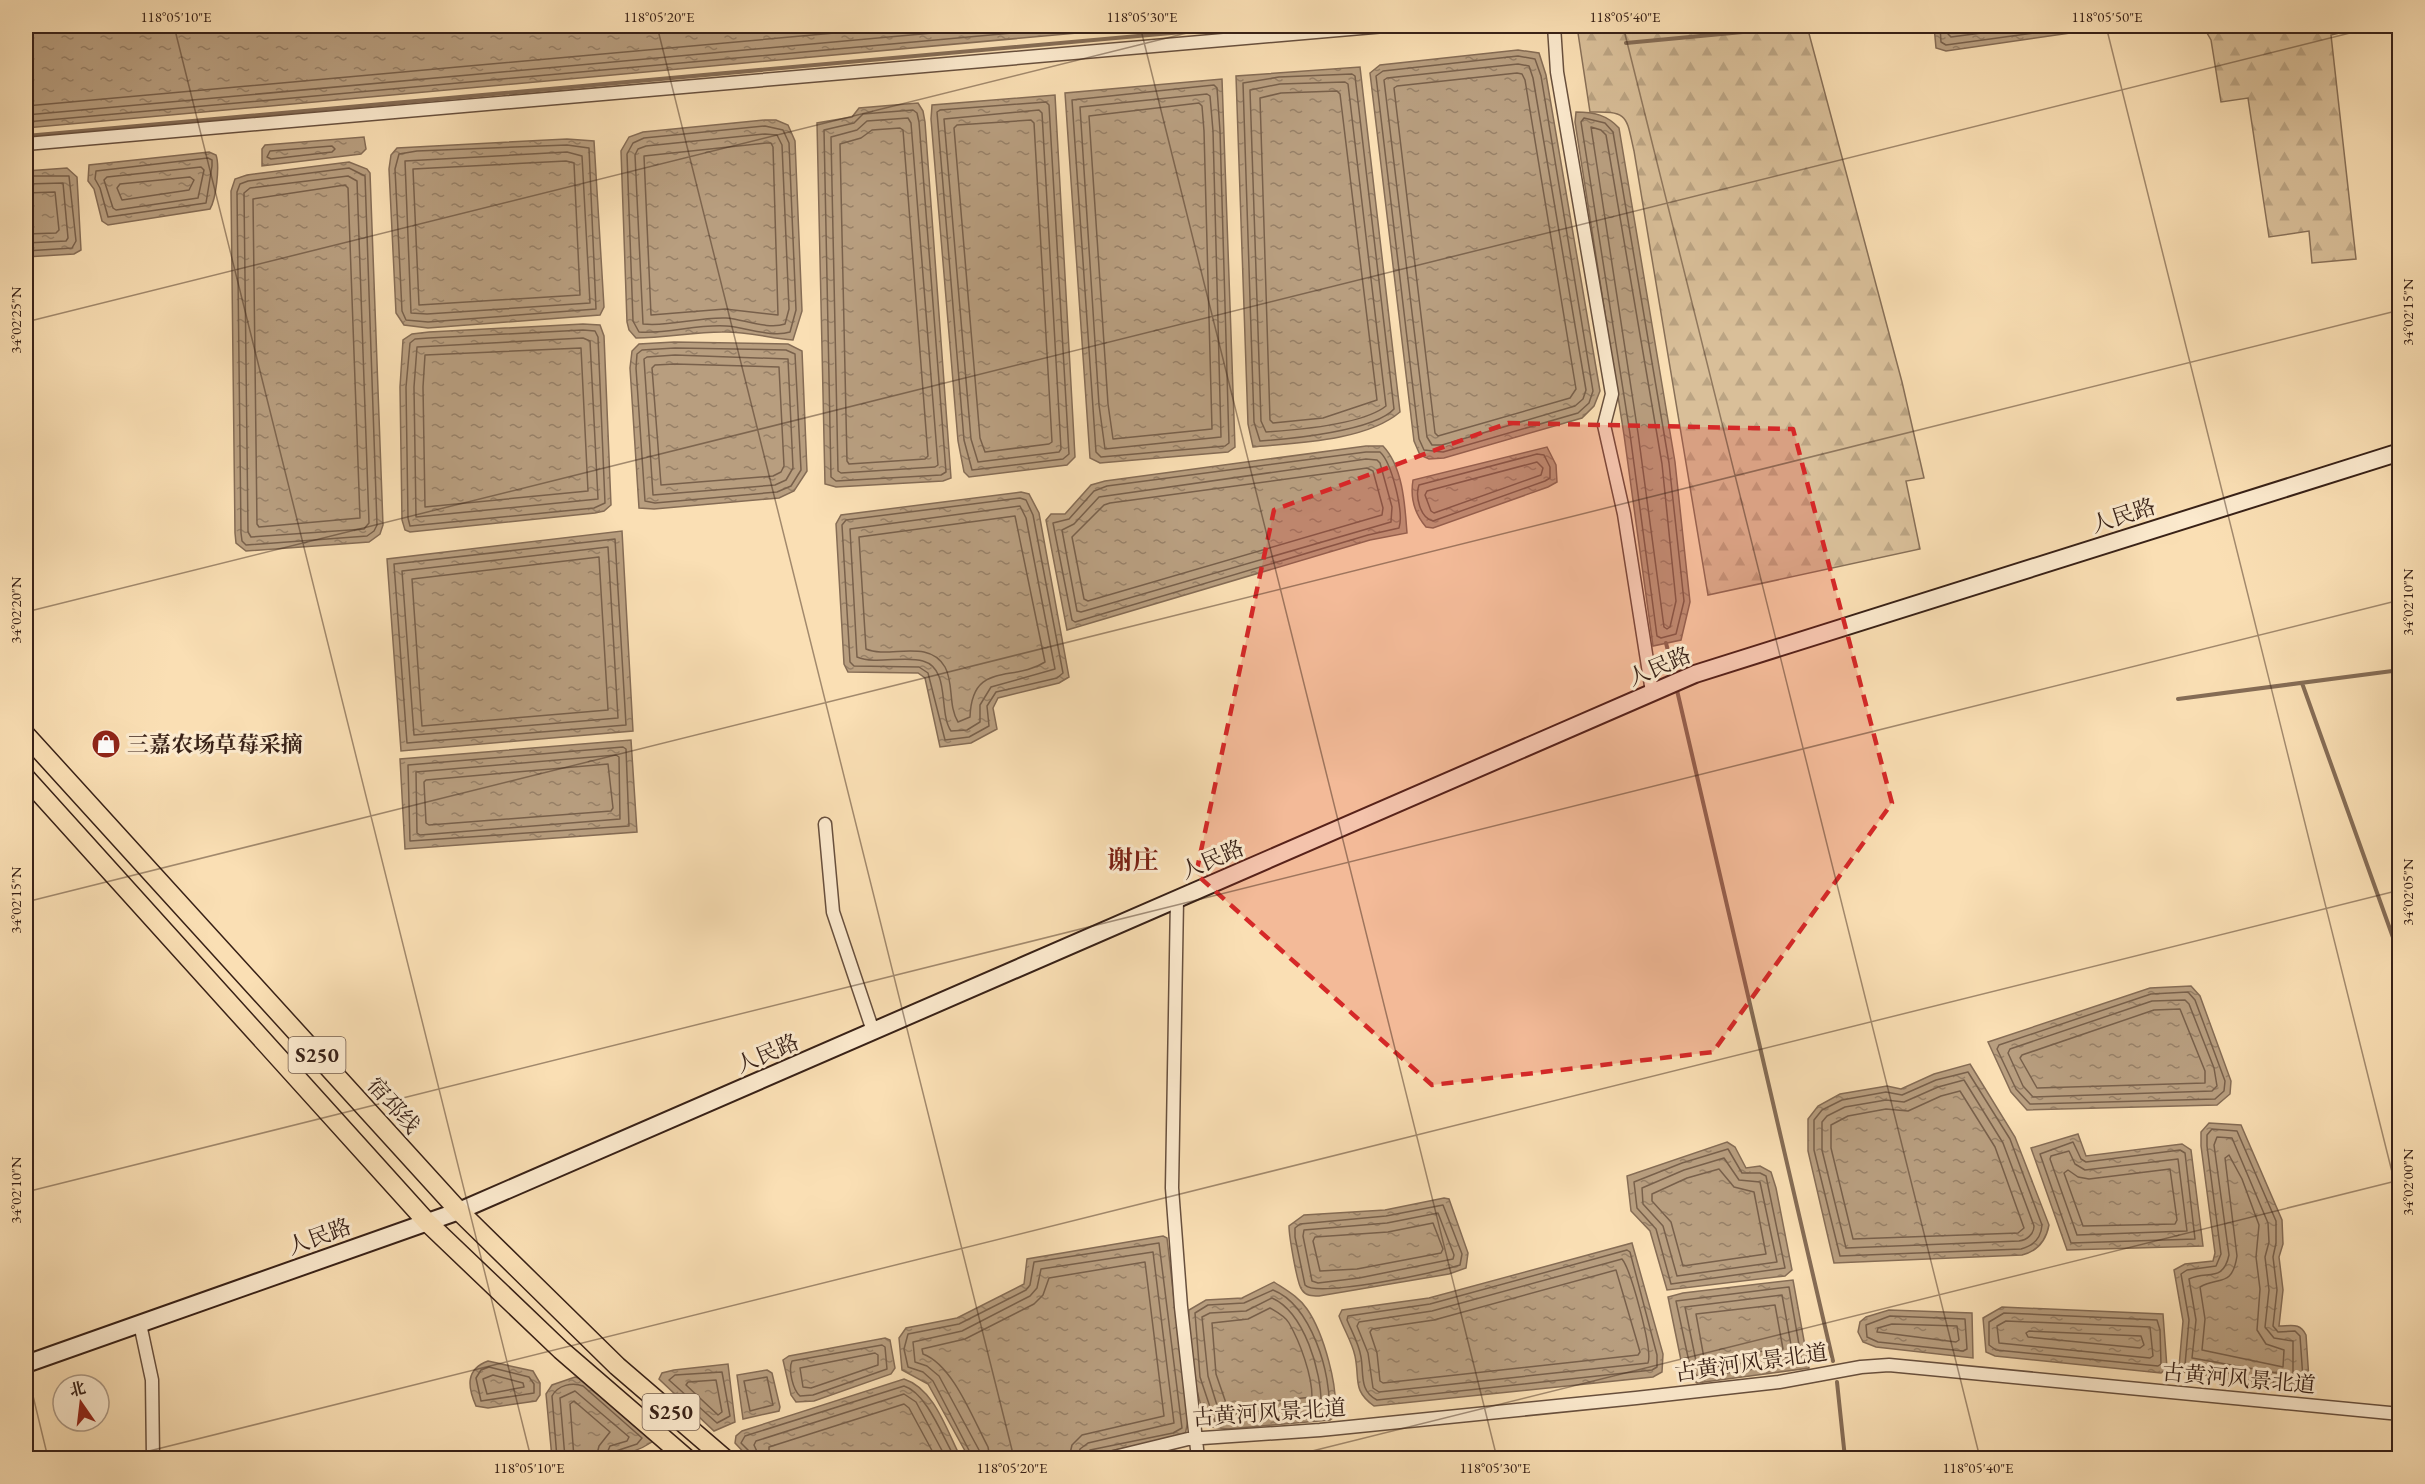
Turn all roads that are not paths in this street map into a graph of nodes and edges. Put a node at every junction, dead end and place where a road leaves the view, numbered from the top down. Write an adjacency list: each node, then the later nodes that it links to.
1 (1385, 26): 3 (street)
2 (1554, 26): 5 (street)
3 (26, 144)
4 (2400, 452): 5 (street, 人民路)
5 (1652, 693): 9 (street, 人民路)
6 (26, 735): 11 (main road, 宿邳线 / S250)
7 (26, 778): 12 (main road, S250)
8 (825, 824): 10 (street)
9 (1177, 899): 10 (street, 人民路); 16 (street)
10 (873, 1031): 11 (street, 人民路)
11 (459, 1211): 12 (street, 人民路); 19 (main road, 宿邳线 / S250)
12 (427, 1222): 13 (street, 人民路); 18 (main road, S250)
13 (140, 1324): 14 (street, 人民路); 17 (street)
14 (26, 1364)
15 (2400, 1414): 16 (street, 古黄河风景北道)
16 (1197, 1449): 20 (street, 古黄河风景北道)
17 (153, 1458)
18 (686, 1458)
19 (724, 1458)
20 (1110, 1458)

